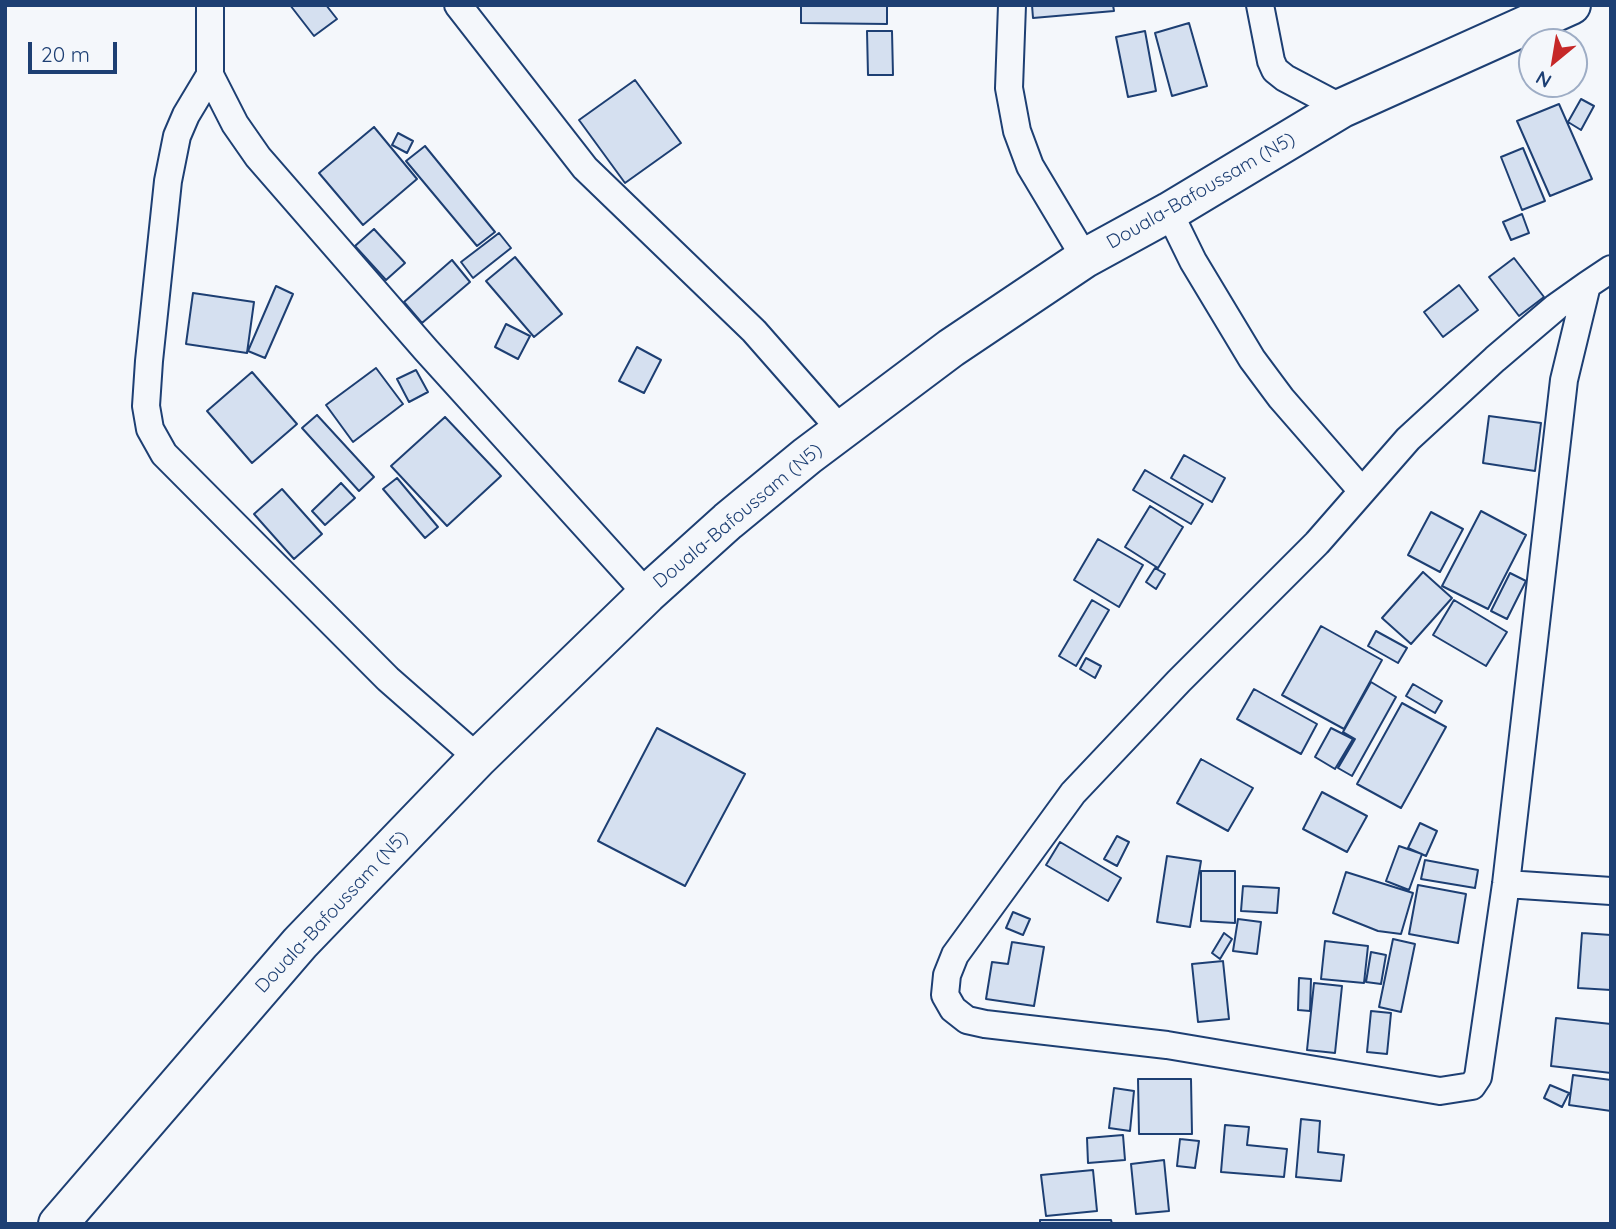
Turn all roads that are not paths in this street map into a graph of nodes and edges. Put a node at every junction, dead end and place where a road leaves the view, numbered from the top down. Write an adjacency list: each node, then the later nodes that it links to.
1 (210, 5): 6 (street)
2 (458, 5): 12 (street)
3 (1012, 5): 9 (street)
4 (1260, 5): 7 (street)
5 (1571, 5): 7 (highway, Douala-Bafoussam (N5))
6 (210, 75): 14 (street); 15 (street)
7 (1342, 108): 8 (highway, Douala-Bafoussam (N5))
8 (1169, 212): 9 (highway, Douala-Bafoussam (N5)); 13 (street)
9 (1085, 258): 12 (highway, Douala-Bafoussam (N5))
10 (1611, 268): 11 (street)
11 (1587, 285): 13 (street); 16 (street)
12 (841, 430): 14 (highway, Douala-Bafoussam (N5))
13 (1363, 491): 16 (street)
14 (647, 594): 15 (highway, Douala-Bafoussam (N5))
15 (478, 758): 18 (highway, Douala-Bafoussam (N5))
16 (1506, 884): 17 (street)
17 (1611, 891)
18 (58, 1224)

